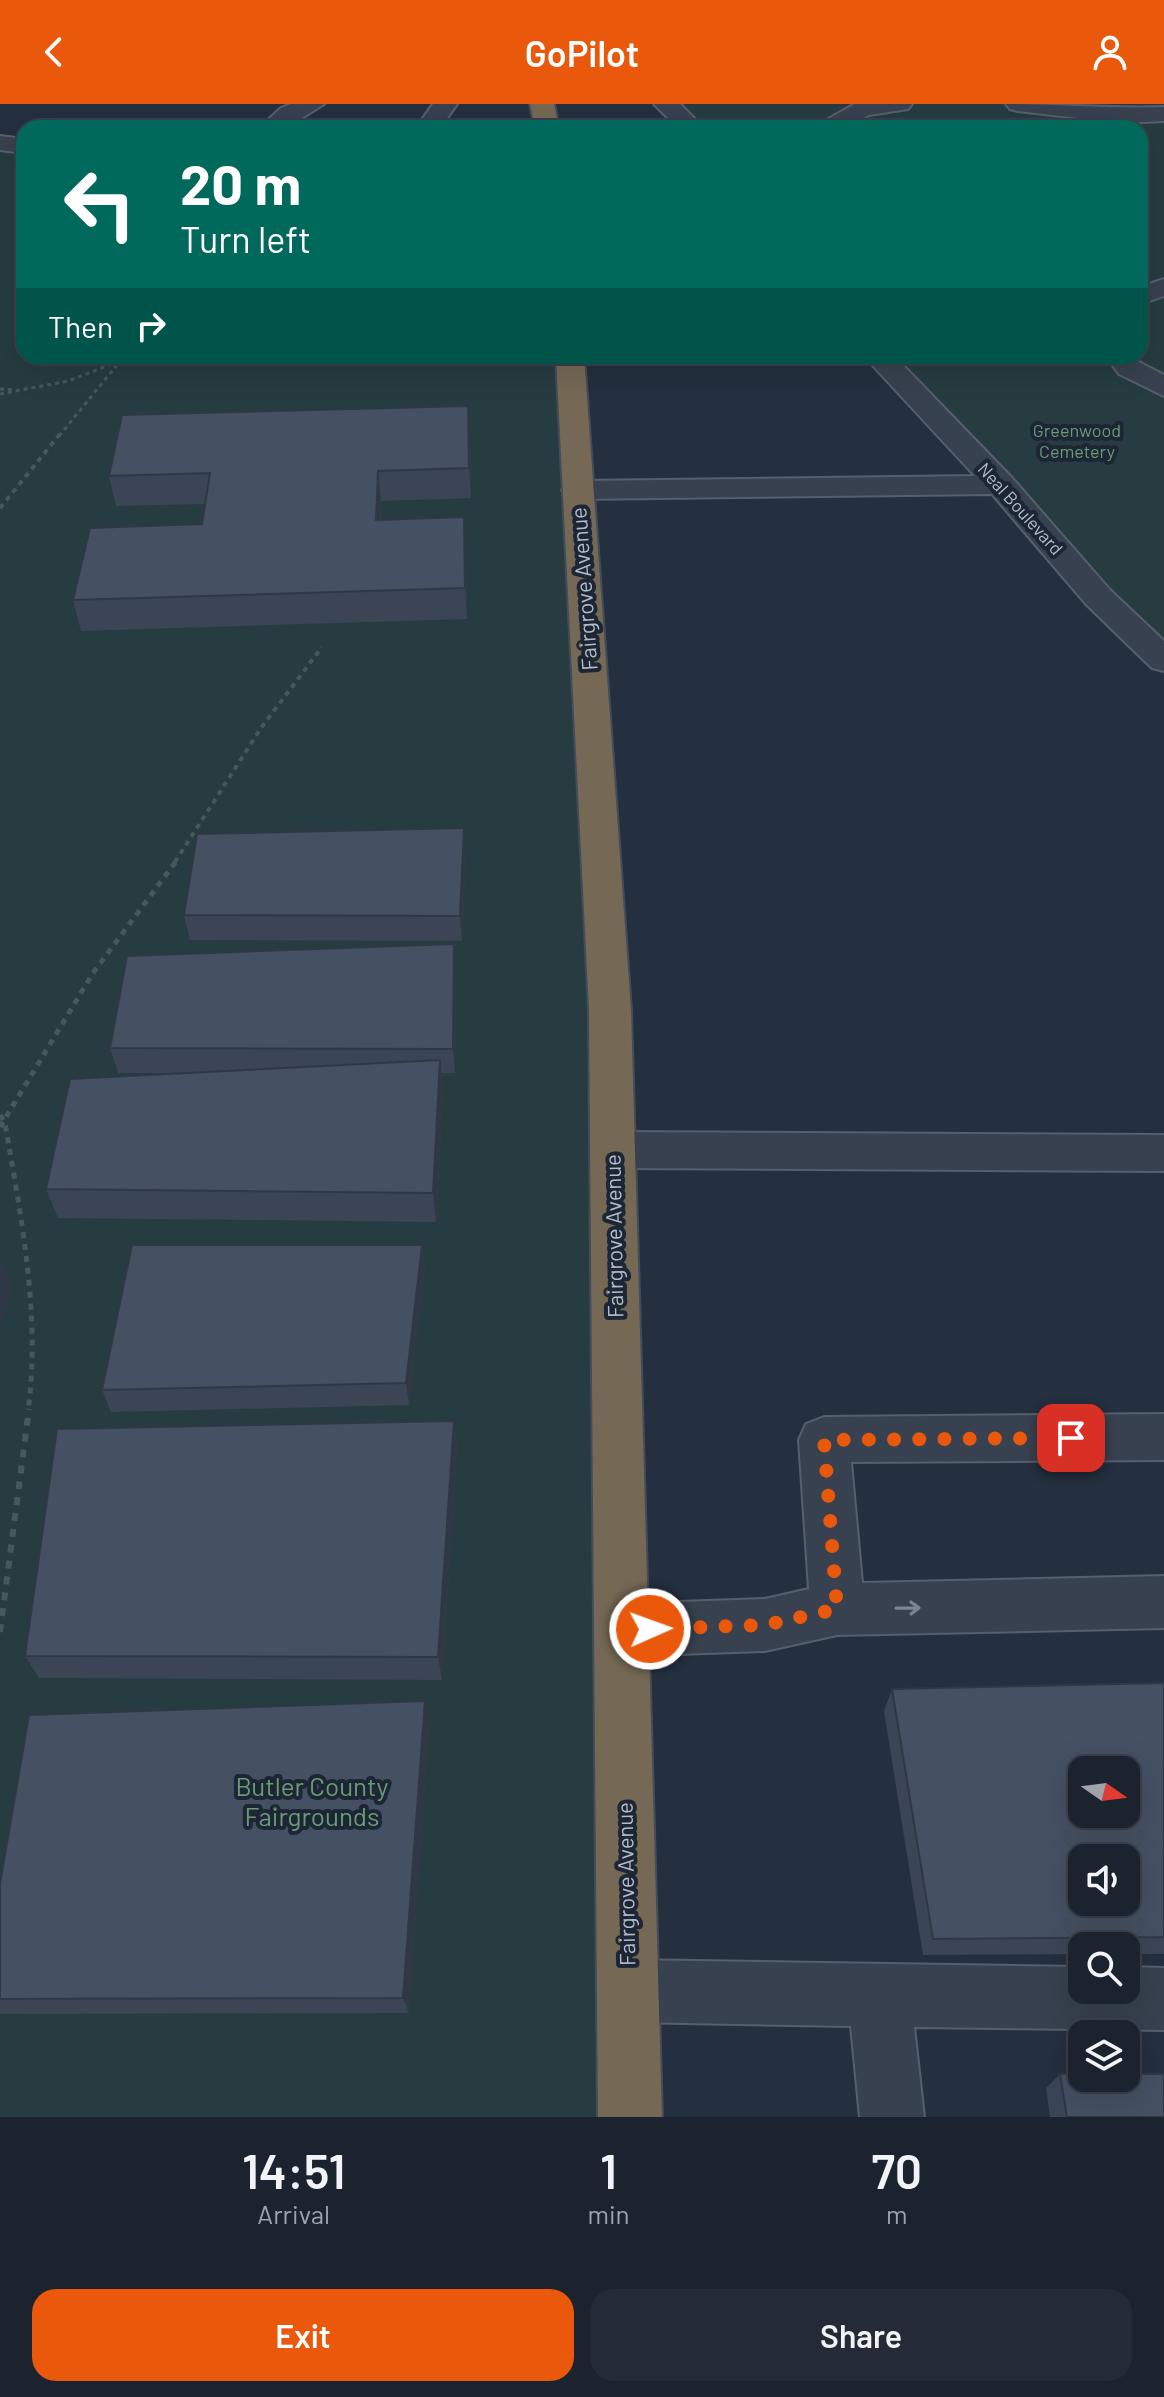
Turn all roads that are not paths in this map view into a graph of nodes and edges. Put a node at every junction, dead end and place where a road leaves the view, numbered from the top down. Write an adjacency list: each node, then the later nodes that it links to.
1 (312, 104): 6 (street)
2 (666, 104): 7 (street)
3 (900, 104): 8 (street)
4 (1018, 104): 5 (street)
5 (1164, 114)
6 (281, 120)
7 (683, 120)
8 (843, 120)
9 (570, 364): 14 (highway, Fairgrove Avenue)
10 (886, 364): 13 (street, Neal Boulevard)
11 (1126, 364): 12 (street)
12 (1164, 387)
13 (1001, 485): 14 (street); 15 (street, Neal Boulevard)
14 (578, 490): 16 (highway, Fairgrove Avenue)
15 (1164, 660)
16 (613, 1150): 17 (street); 21 (highway, Fairgrove Avenue)
17 (1164, 1153)
18 (1164, 1437): 20 (street)
19 (1164, 1602): 20 (street, one-way to 19)
20 (837, 1609): 21 (street)
21 (621, 1630): 22 (highway, Fairgrove Avenue)
22 (628, 1991): 23 (street); 25 (highway, Fairgrove Avenue)
23 (879, 1995): 24 (street); 26 (street)
24 (1164, 1999)
25 (630, 2117)
26 (892, 2117)

